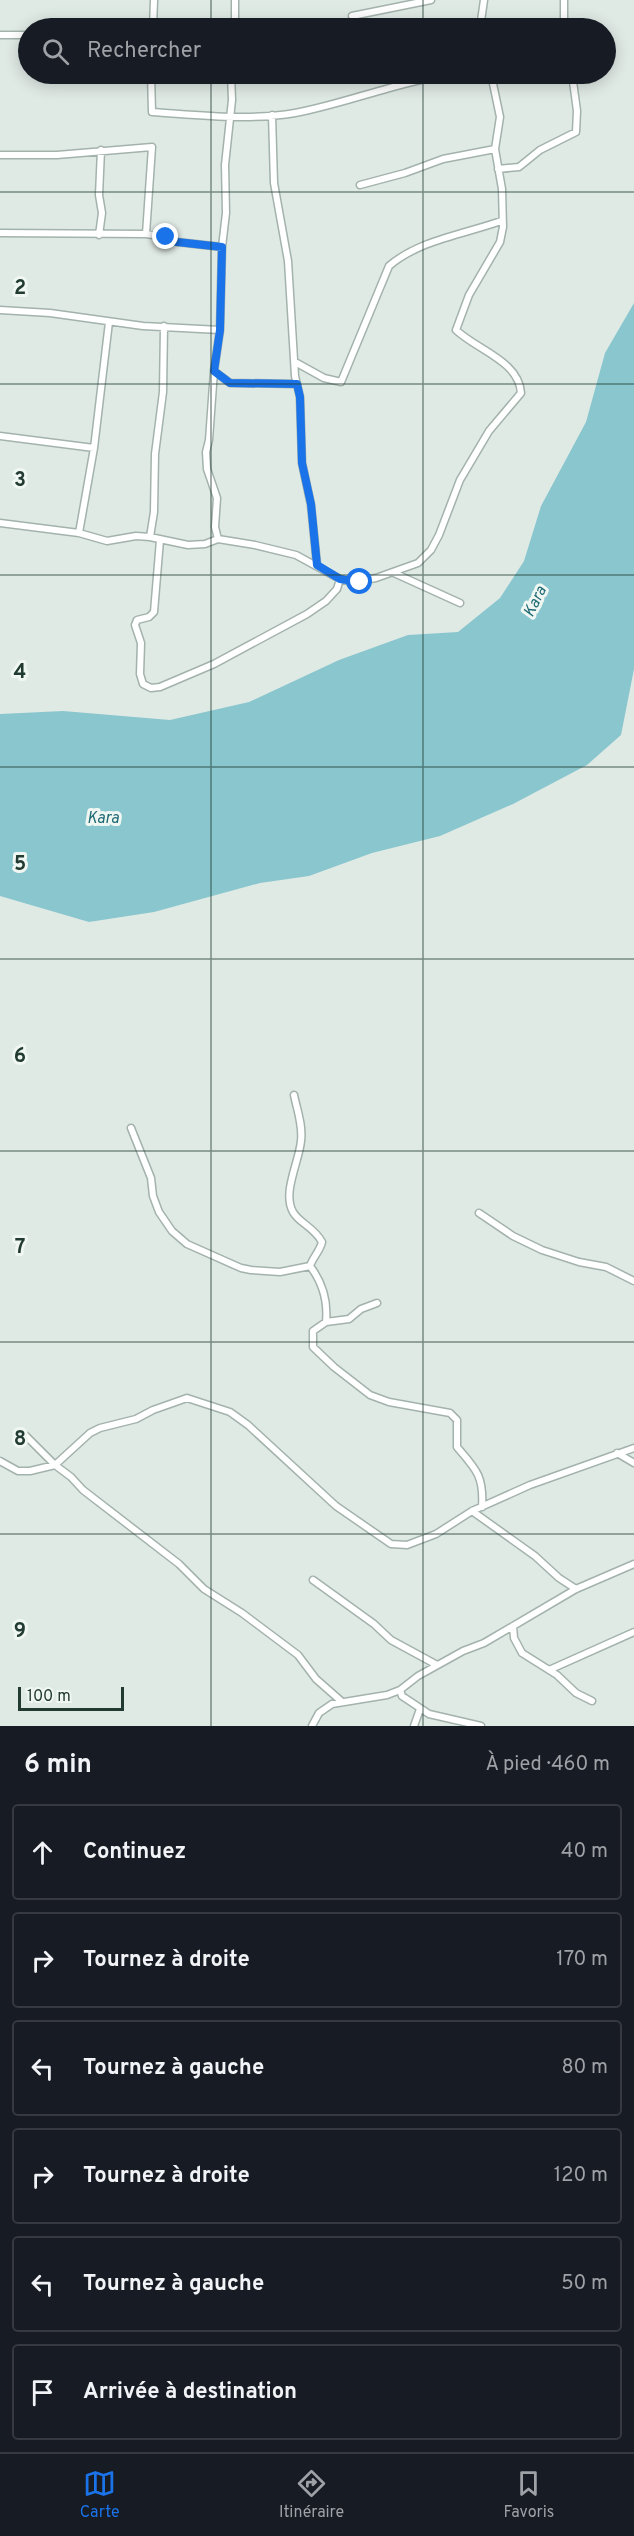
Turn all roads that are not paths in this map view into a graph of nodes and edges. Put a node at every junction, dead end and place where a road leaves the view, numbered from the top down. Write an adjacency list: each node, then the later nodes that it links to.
1 (154, 0): 7 (street)
2 (235, 0): 8 (street)
3 (431, 0): 6 (street)
4 (484, 0): 9 (street)
5 (564, 0): 10 (street)
6 (352, 16)
7 (153, 18)
8 (235, 18)
9 (481, 18)
10 (564, 18)
11 (0, 35): 12 (street)
12 (18, 35)
13 (151, 84): 19 (street)
14 (231, 84): 19 (street)
15 (400, 84): 18 (street)
16 (493, 84): 20 (street)
17 (573, 84): 23 (street)
18 (272, 115): 19 (street); 34 (street)
19 (229, 117): 29 (street)
20 (495, 149): 23 (street); 24 (street)
21 (101, 150): 22 (street); 27 (street); 28 (street)
22 (0, 155)
23 (498, 168): 25 (street)
24 (360, 185)
25 (501, 221): 34 (street); 45 (street)
26 (0, 233): 28 (street)
27 (146, 234): 28 (street); 29 (street)
28 (99, 235)
29 (222, 247): 33 (street)
30 (0, 310): 31 (street)
31 (109, 322): 32 (street); 38 (street)
32 (164, 326): 33 (street); 41 (street)
33 (220, 330): 35 (street)
34 (295, 362): 36 (street)
35 (214, 371): 36 (street); 42 (street)
36 (297, 384): 44 (street)
37 (0, 436): 38 (street)
38 (94, 448): 40 (street)
39 (0, 523): 40 (street)
40 (79, 533): 41 (street)
41 (150, 537): 43 (street)
42 (218, 539): 43 (street); 44 (street)
43 (160, 540): 46 (street)
44 (317, 565): 46 (street)
45 (394, 573): 46 (street); 47 (street)
46 (340, 579)
47 (460, 603)
48 (294, 1095): 51 (street)
49 (130, 1128): 51 (street)
50 (479, 1213): 52 (street)
51 (310, 1266): 54 (street)
52 (634, 1281)
53 (377, 1303): 54 (street)
54 (326, 1322): 61 (street)
55 (26, 1436): 60 (street)
56 (634, 1448): 57 (street)
57 (618, 1453): 59 (street); 61 (street)
58 (0, 1461): 60 (street)
59 (634, 1463)
60 (55, 1465): 62 (street); 71 (street)
61 (482, 1507): 62 (street)
62 (472, 1511): 65 (street)
63 (634, 1564): 65 (street)
64 (313, 1580): 68 (street)
65 (576, 1589): 66 (street)
66 (513, 1626): 68 (street); 69 (street)
67 (634, 1632): 69 (street)
68 (437, 1665): 70 (street)
69 (549, 1670): 72 (street)
70 (400, 1690): 71 (street); 73 (street)
71 (341, 1701): 74 (street)
72 (592, 1701)
73 (420, 1708): 75 (street); 76 (street)
74 (312, 1726)
75 (414, 1726)
76 (482, 1726)

